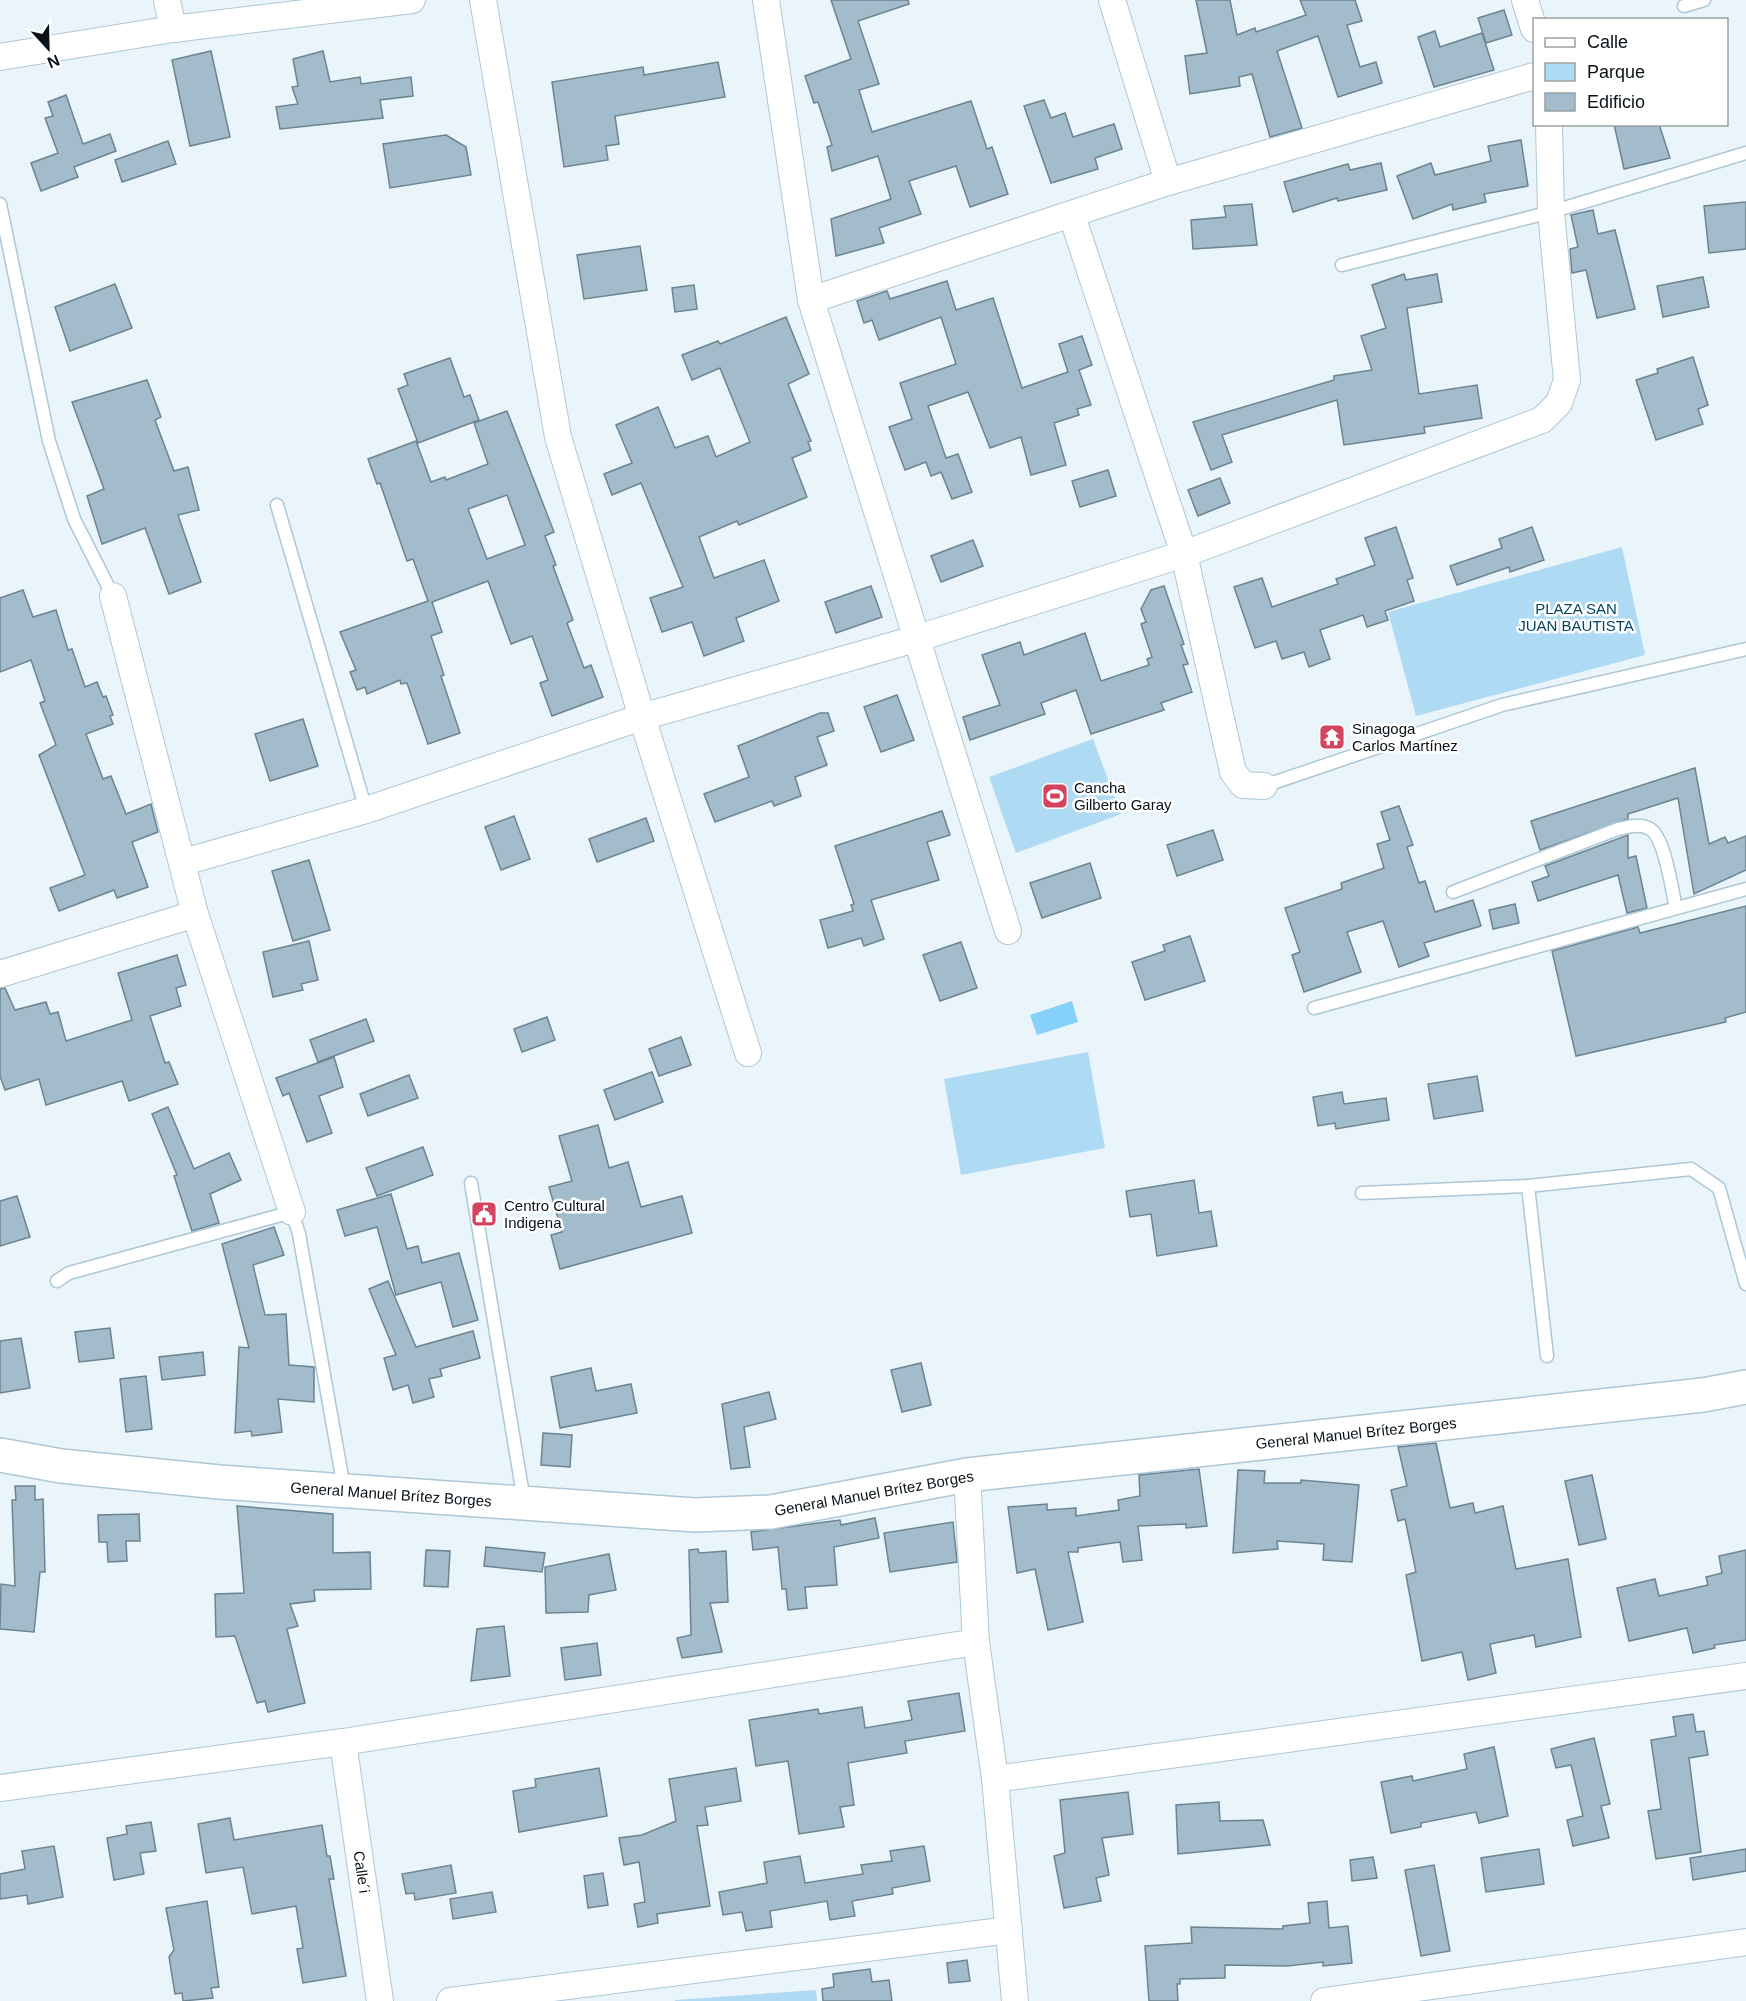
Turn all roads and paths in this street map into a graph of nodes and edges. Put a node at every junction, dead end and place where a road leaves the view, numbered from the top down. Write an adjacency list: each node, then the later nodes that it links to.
1 (167, 0): 10 (street)
2 (412, 0): 10 (street)
3 (483, 0): 26 (street)
4 (766, 0): 20 (street)
5 (1112, 0): 15 (street)
6 (1525, 0): 9 (street)
7 (1704, 0): 8 (lane)
8 (1684, 6)
9 (1533, 26)
10 (173, 29): 11 (street)
11 (0, 57)
12 (1533, 76): 15 (street)
13 (1549, 126): 17 (street)
14 (1746, 153): 17 (lane)
15 (1168, 182): 18 (street)
16 (0, 204): 23 (lane)
17 (1551, 212): 19 (lane); 22 (street)
18 (1072, 216): 20 (street); 22 (street)
19 (1342, 265)
20 (811, 300): 24 (street)
21 (277, 505): 28 (lane)
22 (1184, 554): 24 (street); 27 (street)
23 (113, 596): 29 (street)
24 (915, 639): 26 (street); 34 (street)
25 (1746, 649): 27 (lane)
26 (642, 717): 28 (street); 37 (street)
27 (1264, 786)
28 (366, 810): 29 (street)
29 (184, 862): 33 (street)
30 (1746, 889): 32 (lane)
31 (1453, 892): 32 (lane)
32 (1676, 908): 36 (lane)
33 (195, 914): 35 (street); 41 (street)
34 (1008, 931)
35 (0, 974)
36 (1314, 1008)
37 (748, 1053)
38 (471, 1183): 49 (lane)
39 (1528, 1186): 40 (lane); 43 (lane); 44 (lane)
40 (1362, 1193)
41 (292, 1212): 42 (lane); 48 (lane)
42 (57, 1281)
43 (1746, 1284)
44 (1547, 1356)
45 (1746, 1387): 47 (street, General Manuel Brítez Borges)
46 (0, 1455): 48 (street, General Manuel Brítez Borges)
47 (967, 1475): 49 (street, General Manuel Brítez Borges); 50 (street)
48 (345, 1490): 49 (street, General Manuel Brítez Borges)
49 (525, 1503)
50 (976, 1642): 52 (street); 53 (street)
51 (1746, 1676): 53 (street)
52 (343, 1742): 54 (street); 57 (street, Calle´i)
53 (995, 1779): 55 (street)
54 (0, 1788)
55 (1009, 1930): 58 (street); 59 (street)
56 (1746, 1942): 60 (street)
57 (380, 2001)
58 (450, 2001)
59 (1015, 2001)
60 (1324, 2001)

